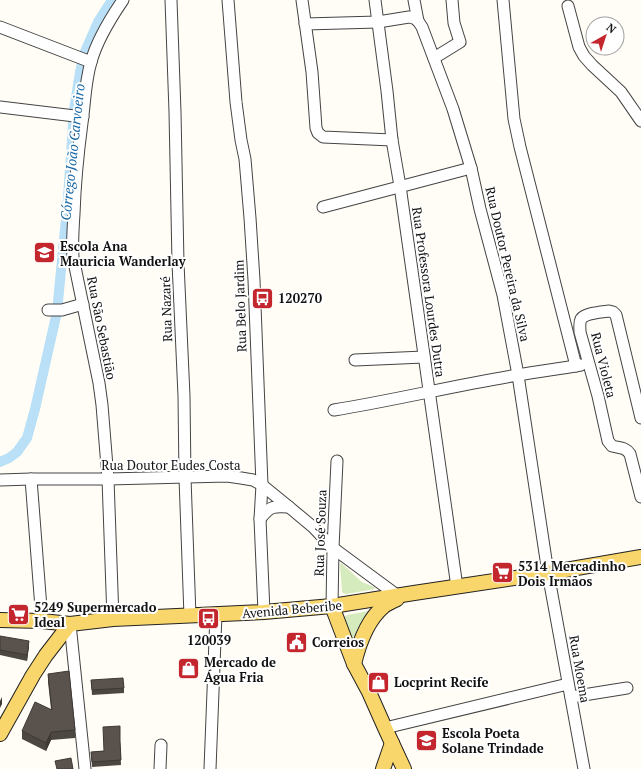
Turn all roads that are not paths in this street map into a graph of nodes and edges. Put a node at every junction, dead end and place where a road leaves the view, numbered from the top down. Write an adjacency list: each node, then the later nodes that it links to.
1 (123, 0): 15 (street, Rua São Sebastião)
2 (171, 0): 33 (street, Rua Nazaré)
3 (228, 0): 37 (street, Rua Belo Jardim)
4 (302, 0): 12 (street)
5 (375, 0): 11 (street, Rua Professora Lourdes Dutra)
6 (414, 0): 10 (street, Rua Doutor Pereira da Silva)
7 (452, 0): 14 (street)
8 (503, 0): 27 (street)
9 (568, 6): 18 (street)
10 (416, 19): 11 (street); 14 (street, Rua Doutor Pereira da Silva)
11 (378, 22): 12 (street); 19 (street, Rua Professora Lourdes Dutra)
12 (305, 24): 19 (street)
13 (0, 27): 15 (street)
14 (434, 58): 20 (street, Rua Doutor Pereira da Silva)
15 (88, 61): 17 (street, Rua São Sebastião)
16 (0, 106): 17 (street)
17 (75, 116): 23 (street, Rua São Sebastião)
18 (641, 121)
19 (392, 140): 21 (street, Rua Professora Lourdes Dutra)
20 (471, 168): 21 (street); 28 (street, Rua Doutor Pereira da Silva)
21 (400, 186): 22 (street); 25 (street, Rua Professora Lourdes Dutra)
22 (322, 207)
23 (83, 304): 24 (street); 35 (street, Rua São Sebastião)
24 (48, 310)
25 (424, 357): 26 (street); 29 (street, Rua Professora Lourdes Dutra)
26 (355, 360)
27 (582, 365): 28 (street); 31 (street, Rua Violeta); 38 (street, Rua Violeta)
28 (518, 375): 29 (street); 43 (street, Rua Doutor Pereira da Silva)
29 (429, 392): 30 (street); 44 (street, Rua Professora Lourdes Dutra)
30 (334, 410)
31 (641, 418)
32 (337, 461): 41 (street, Rua José Souza)
33 (184, 478): 35 (street, Rua Doutor Eudes Costa); 37 (street, Rua Doutor Eudes Costa); 49 (street, Rua Nazaré)
34 (31, 479): 35 (street, Rua Doutor Eudes Costa); 36 (street, Rua Doutor Eudes Costa); 52 (street)
35 (108, 479): 50 (street, Rua São Sebastião)
36 (0, 480)
37 (262, 485): 39 (street, Rua Doutor Eudes Costa); 40 (street, Rua Belo Jardim)
38 (641, 497)
39 (289, 507): 40 (street); 41 (street, Rua Doutor Eudes Costa)
40 (260, 519): 47 (street, Rua Belo Jardim)
41 (333, 548): 45 (street, Rua Doutor Eudes Costa); 46 (street, Rua José Souza)
42 (641, 557): 43 (main road, Avenida Beberibe)
43 (548, 573): 44 (main road, Avenida Beberibe); 55 (street, Rua Moema)
44 (457, 587): 45 (main road, Avenida Beberibe)
45 (402, 595): 46 (main road, Avenida Beberibe); 54 (main road)
46 (332, 606): 47 (main road, Avenida Beberibe); 54 (main road)
47 (264, 612): 48 (main road, Avenida Beberibe)
48 (216, 614): 49 (main road, Avenida Beberibe); 64 (street)
49 (190, 616): 50 (main road, Avenida Beberibe)
50 (113, 619): 53 (main road, Avenida Beberibe)
51 (0, 620): 52 (main road, Avenida Beberibe)
52 (42, 621): 53 (main road, Avenida Beberibe)
53 (70, 624): 59 (main road); 62 (street)
54 (354, 664): 58 (main road)
55 (568, 684): 57 (street, Rua Moema); 58 (street)
56 (627, 688): 57 (street)
57 (571, 697): 67 (street, Rua Moema)
58 (385, 728): 60 (main road)
59 (0, 734)
60 (392, 743): 65 (main road); 66 (main road)
61 (161, 745): 63 (street)
62 (85, 769)
63 (160, 769)
64 (210, 769)
65 (382, 769)
66 (404, 769)
67 (584, 769)

